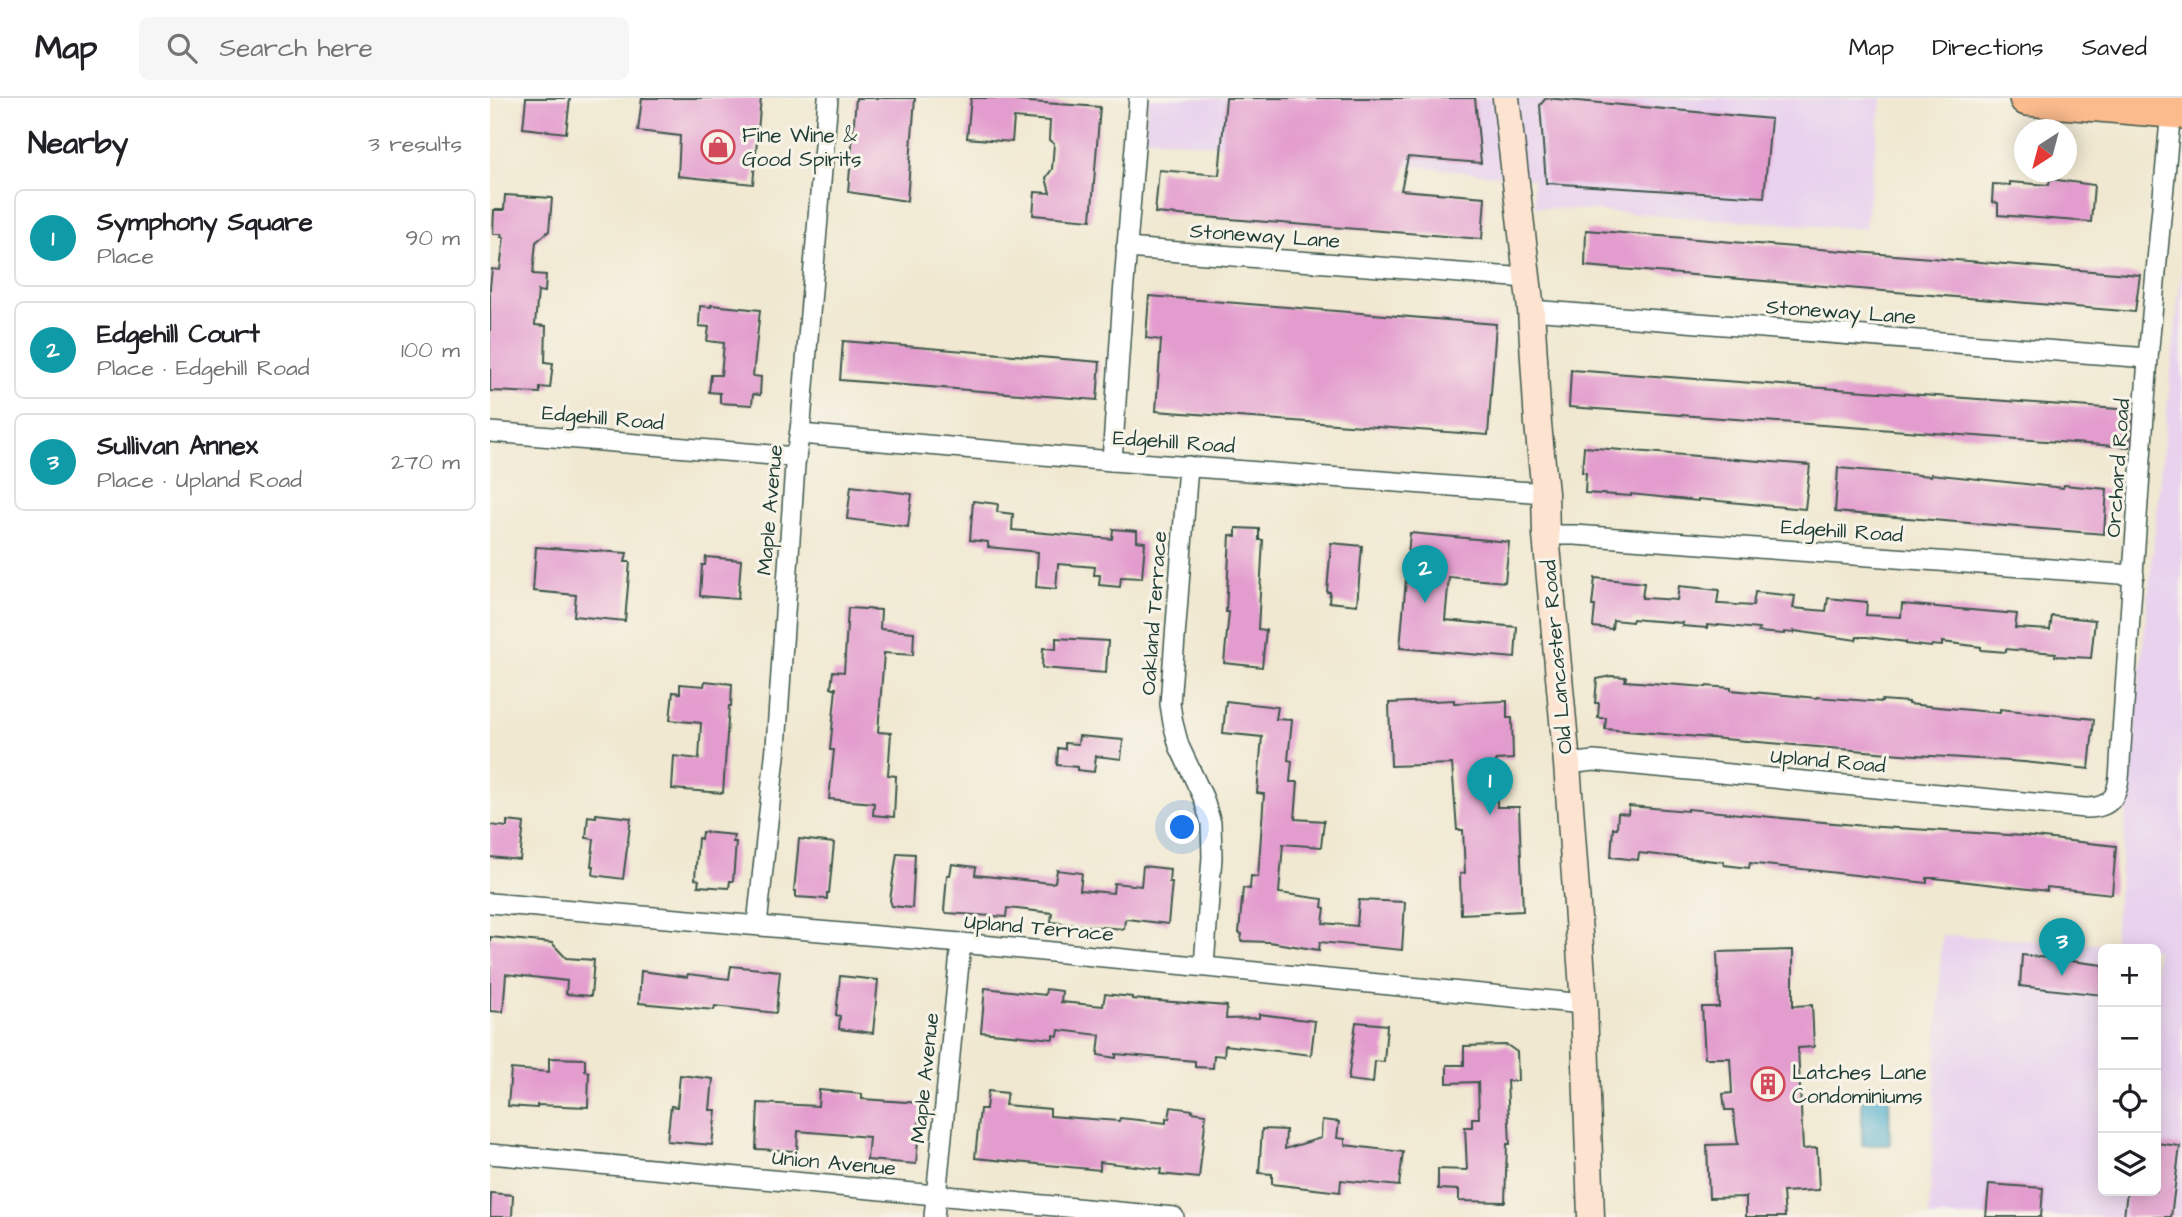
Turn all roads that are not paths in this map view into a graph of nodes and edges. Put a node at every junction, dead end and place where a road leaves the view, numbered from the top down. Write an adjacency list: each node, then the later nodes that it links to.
1 (828, 98): 11 (street, Maple Avenue)
2 (1139, 98): 6 (street)
3 (1506, 98): 7 (main road, Old Lancaster Road)
4 (2027, 98): 5 (highway)
5 (2177, 110): 9 (street, Orchard Road)
6 (1126, 248): 7 (street, Stoneway Lane); 13 (street)
7 (1527, 278): 8 (main road, Old Lancaster Road)
8 (1531, 310): 9 (street, Stoneway Lane); 15 (main road, Old Lancaster Road)
9 (2148, 358): 17 (street, Orchard Road)
10 (490, 432): 12 (street, Edgehill Road)
11 (800, 434): 12 (street, Maple Avenue); 13 (street, Edgehill Road)
12 (796, 457): 21 (street, Maple Avenue)
13 (1112, 461): 14 (street, Edgehill Road)
14 (1188, 466): 15 (street, Edgehill Road); 23 (street, Oakland Terrace)
15 (1545, 493): 16 (main road, Old Lancaster Road)
16 (1546, 535): 17 (street, Edgehill Road); 18 (main road, Old Lancaster Road)
17 (2134, 575): 19 (street, Orchard Road)
18 (1567, 764): 19 (street, Upland Road); 24 (main road, Old Lancaster Road)
19 (2085, 808)
20 (490, 903): 21 (street, Upland Terrace)
21 (757, 925): 22 (street, Upland Terrace)
22 (961, 943): 23 (street, Upland Terrace); 26 (street, Maple Avenue)
23 (1204, 966): 24 (street, Upland Terrace)
24 (1584, 1004): 29 (main road, Old Lancaster Road)
25 (490, 1154): 26 (street, Union Avenue)
26 (936, 1195): 27 (street, Maple Avenue); 28 (street, Union Avenue)
27 (934, 1217)
28 (1174, 1217)
29 (1591, 1217)

